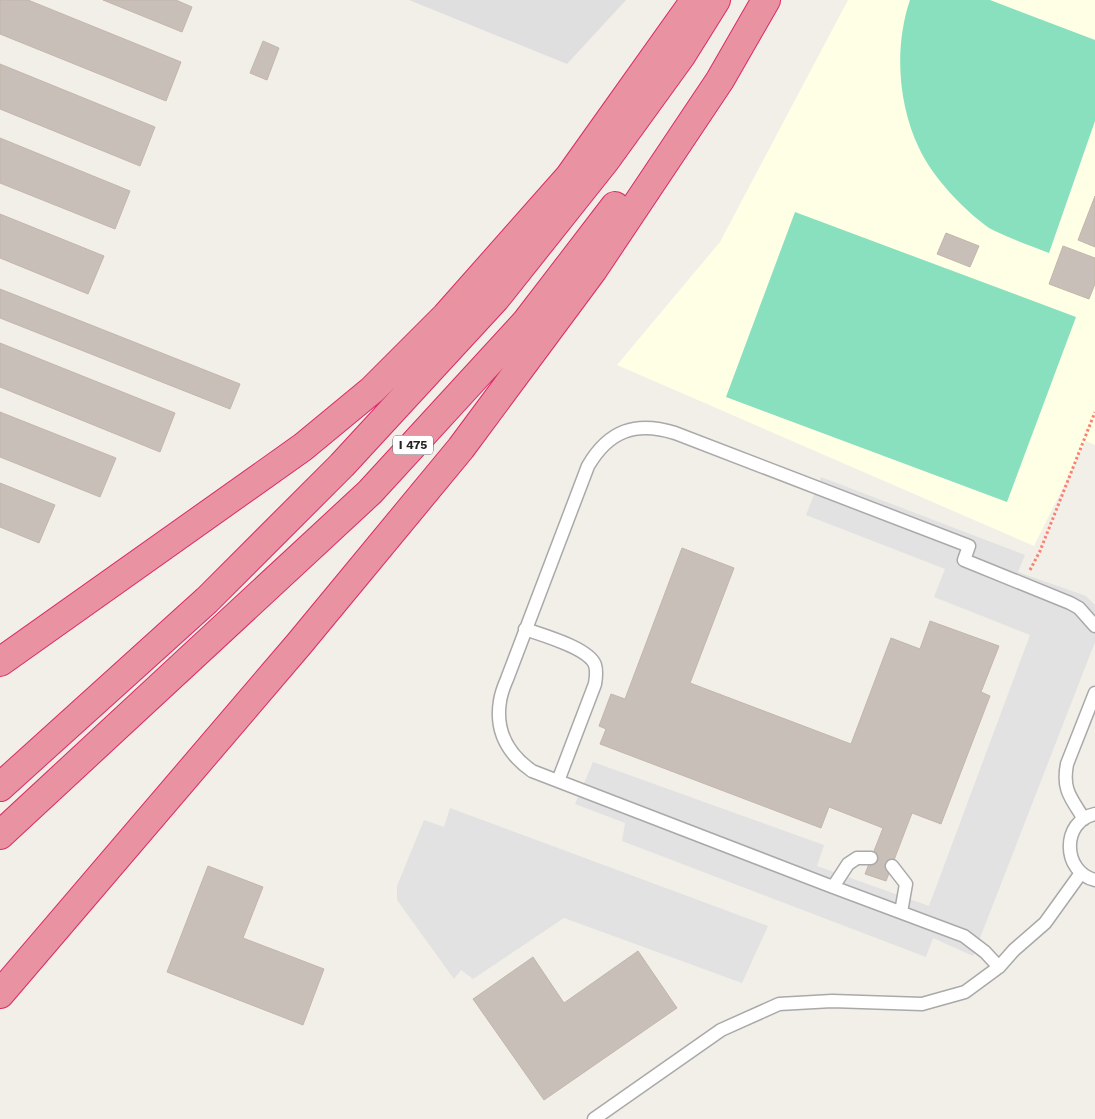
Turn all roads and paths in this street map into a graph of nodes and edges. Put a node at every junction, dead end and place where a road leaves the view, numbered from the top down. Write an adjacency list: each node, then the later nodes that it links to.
1 (695, 0): 8 (highway)
2 (716, 0): 11 (highway, I 475)
3 (765, 0): 13 (highway, I 475); 21 (highway)
4 (1095, 412): 5 (path)
5 (1023, 583): 6 (lane); 7 (lane)
6 (1095, 626)
7 (525, 629): 10 (lane); 10 (lane)
8 (0, 662)
9 (1095, 693): 12 (lane)
10 (558, 781): 18 (lane)
11 (0, 787)
12 (1090, 816): 16 (lane)
13 (0, 835)
14 (871, 858): 18 (lane)
15 (892, 866): 19 (lane)
16 (1081, 873): 17 (lane); 20 (lane)
17 (1095, 880)
18 (833, 887): 19 (lane)
19 (901, 912): 20 (lane)
20 (998, 967): 22 (lane)
21 (0, 994)
22 (594, 1119)

